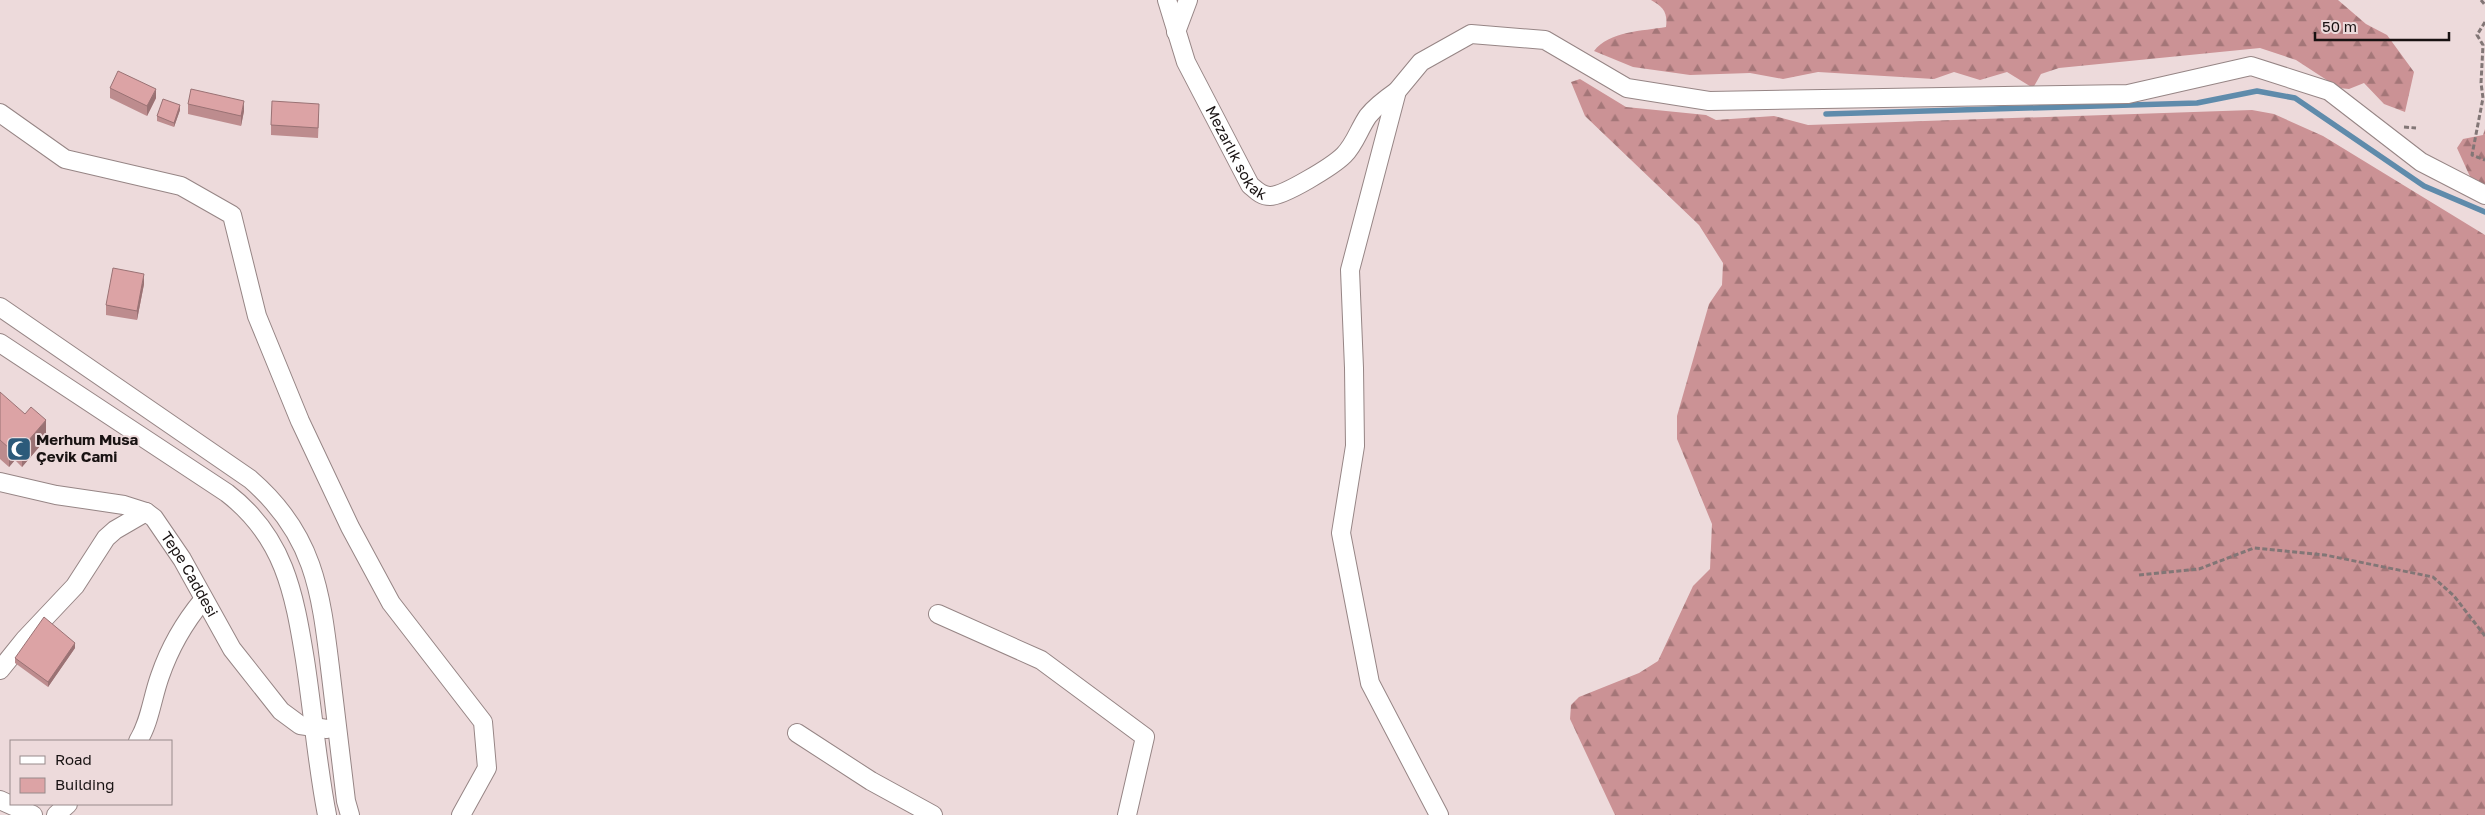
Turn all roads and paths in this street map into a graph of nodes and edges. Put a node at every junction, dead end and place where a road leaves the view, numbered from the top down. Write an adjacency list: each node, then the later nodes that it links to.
1 (1167, 0): 6 (street, Mezarlık sokak)
2 (1188, 0): 6 (street)
3 (2481, 0): 4 (path)
4 (2485, 5)
5 (2485, 22): 9 (path)
6 (1176, 32): 7 (street, Mezarlık sokak)
7 (1397, 91): 10 (street); 33 (street)
8 (0, 113): 30 (street)
9 (2485, 160)
10 (2485, 195)
11 (0, 307): 21 (street)
12 (0, 343): 20 (street)
13 (0, 482): 14 (street, Tepe Caddesi)
14 (146, 512): 16 (street, Tepe Caddesi); 19 (street)
15 (2139, 575): 18 (path)
16 (203, 600): 20 (street, Tepe Caddesi); 23 (street)
17 (938, 614): 32 (street)
18 (2485, 636)
19 (0, 670)
20 (316, 729): 21 (street, Tepe Caddesi); 28 (street)
21 (337, 729): 29 (street)
22 (797, 733): 31 (street)
23 (138, 740)
24 (11, 805): 26 (street)
25 (67, 805): 27 (street)
26 (33, 815)
27 (56, 815)
28 (327, 815)
29 (350, 815)
30 (461, 815)
31 (933, 815)
32 (1127, 815)
33 (1439, 815)

